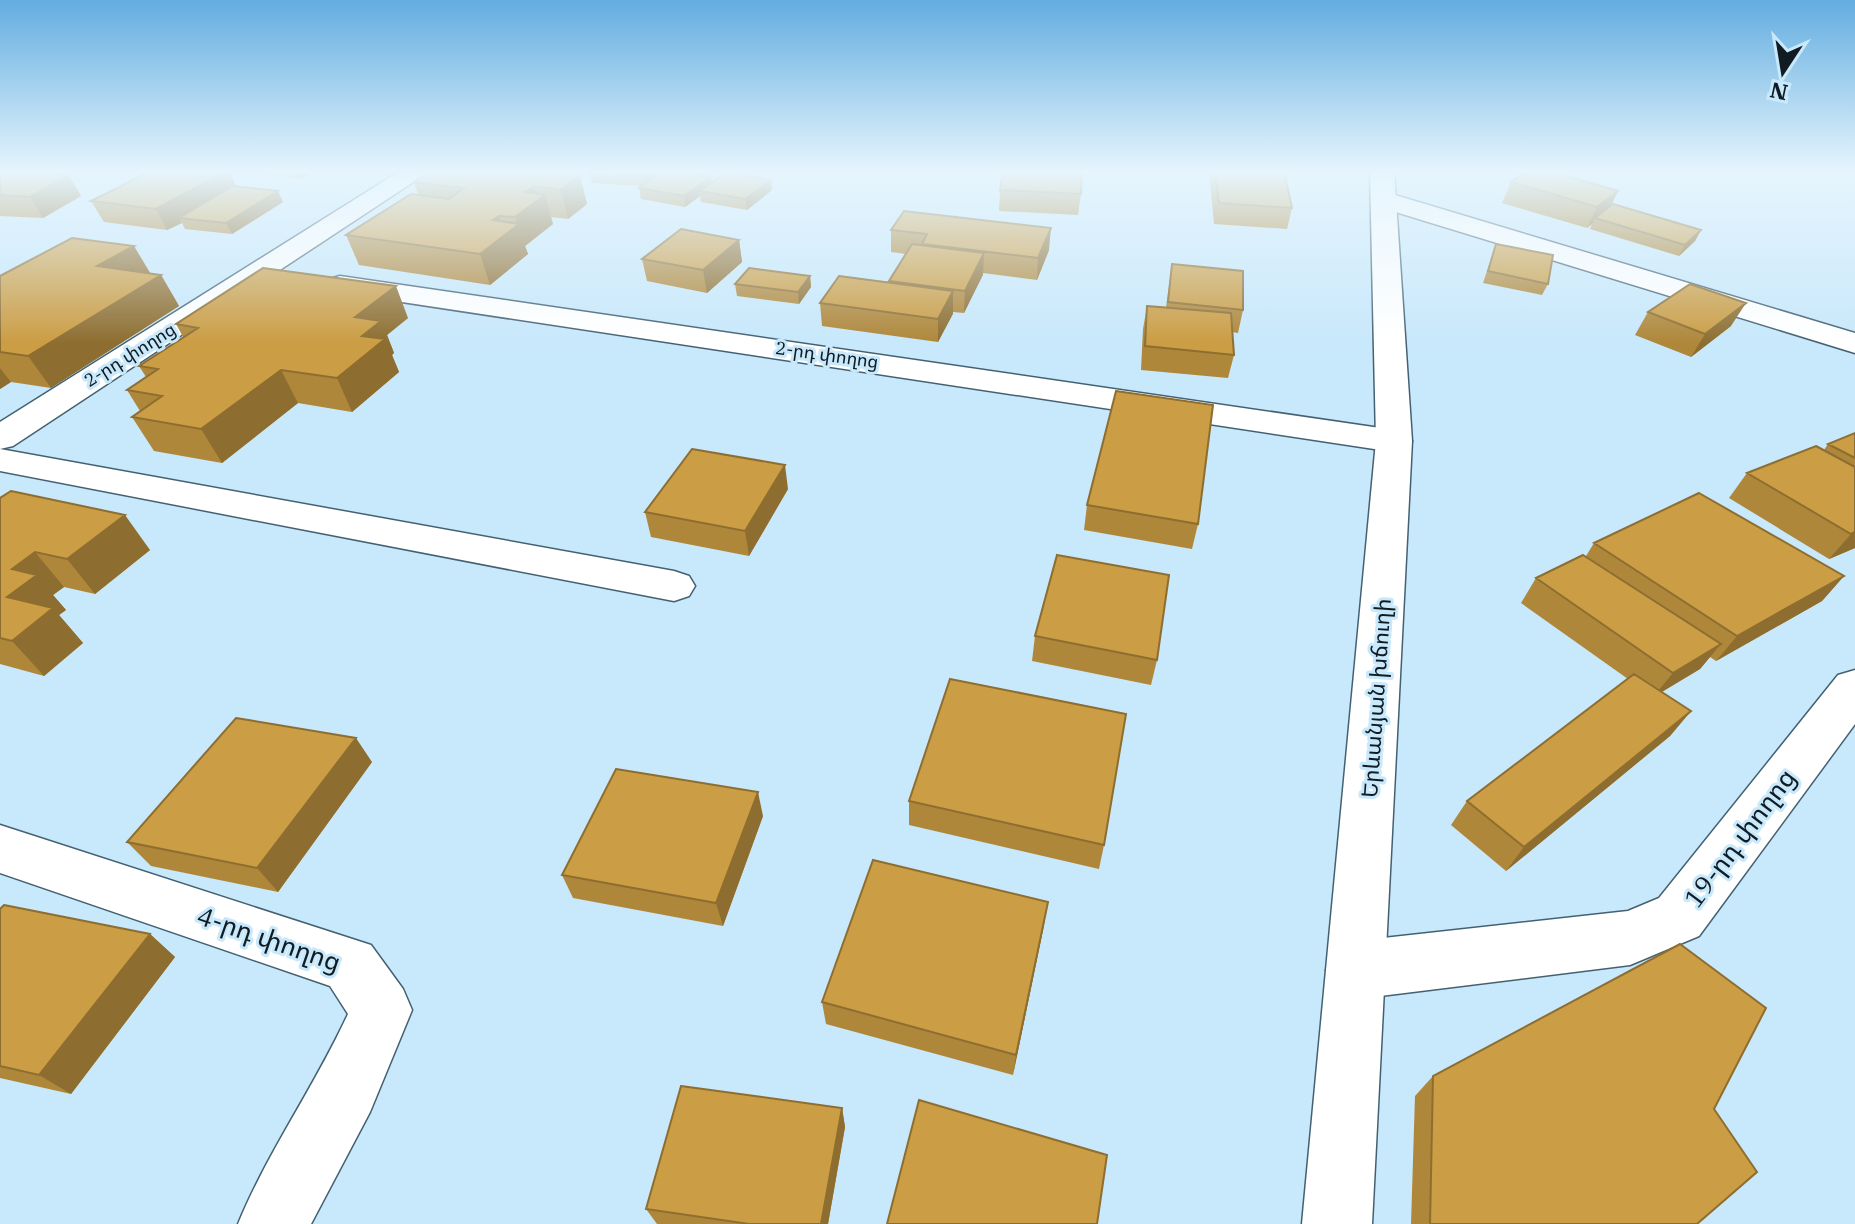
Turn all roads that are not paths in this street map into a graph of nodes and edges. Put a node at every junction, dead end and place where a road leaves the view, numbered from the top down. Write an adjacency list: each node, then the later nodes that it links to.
1 (329, 228): 4 (street, 2-րդ փողոց)
2 (1386, 228): 7 (street, Երևանյան խճուղի)
3 (1510, 228): 5 (street)
4 (259, 273): 6 (street, 2-րդ փողոց); 7 (street, 2-րդ փողոց)
5 (1855, 343)
6 (0, 438)
7 (1394, 441): 12 (street, Երևանյան խճուղի)
8 (0, 460): 9 (street)
9 (674, 586)
10 (1855, 688): 12 (street, 19-րդ փողոց)
11 (0, 849): 13 (street, 4-րդ փողոց)
12 (1356, 970): 14 (street, Երևանյան խճուղի)
13 (273, 1224)
14 (1337, 1224)

